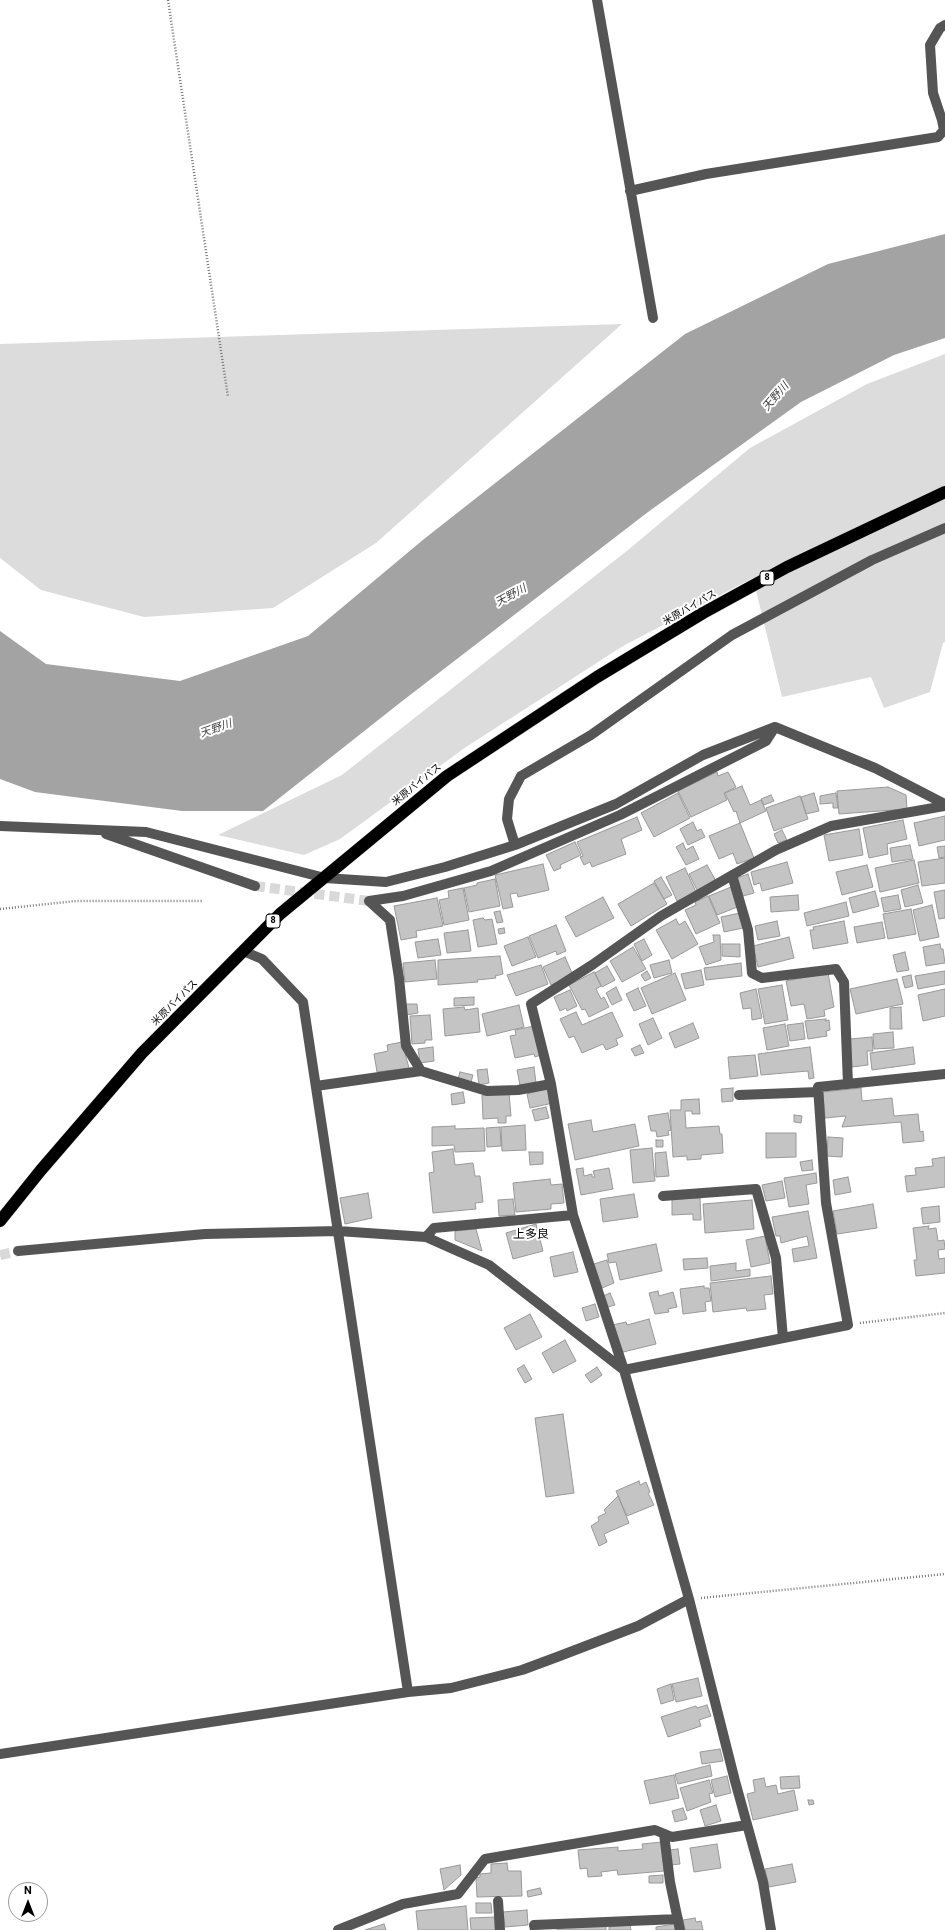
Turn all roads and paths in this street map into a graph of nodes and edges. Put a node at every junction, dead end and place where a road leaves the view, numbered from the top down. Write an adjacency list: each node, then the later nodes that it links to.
1 (168, 0): 6 (path)
2 (597, 0): 4 (street)
3 (945, 25): 4 (street)
4 (630, 191): 5 (street)
5 (653, 318)
6 (228, 396)
7 (945, 492): 15 (highway, 米原バイパス / 8)
8 (945, 528): 13 (street)
9 (775, 727): 10 (street); 13 (street); 20 (street)
10 (945, 805): 14 (street)
11 (0, 826): 12 (street)
12 (95, 830): 15 (street); 16 (street)
13 (515, 845): 15 (street)
14 (732, 875): 22 (street); 23 (street)
15 (325, 878): 19 (highway, 米原バイパス / 8)
16 (255, 886)
17 (203, 900): 18 (path)
18 (0, 909)
19 (243, 951): 24 (street); 29 (highway, 米原バイパス / 8)
20 (421, 1071): 22 (street); 24 (street)
21 (945, 1074): 23 (street)
22 (551, 1084): 28 (street)
23 (848, 1084): 25 (street)
24 (316, 1086): 30 (street)
25 (818, 1092): 26 (street); 34 (street)
26 (739, 1095)
27 (663, 1196): 35 (street)
28 (573, 1215): 31 (street); 36 (street)
29 (0, 1221)
30 (338, 1231): 31 (street); 32 (street); 39 (street)
31 (426, 1237): 36 (street)
32 (18, 1252)
33 (945, 1313): 34 (path)
34 (848, 1325): 35 (street)
35 (783, 1338): 36 (street)
36 (624, 1370): 38 (street)
37 (945, 1574): 38 (path)
38 (689, 1599): 39 (street); 41 (street)
39 (408, 1692): 40 (street)
40 (0, 1754)
41 (747, 1825): 42 (street); 49 (street)
42 (664, 1834): 44 (street); 45 (street)
43 (498, 1901): 46 (street)
44 (678, 1919): 47 (street); 48 (street)
45 (338, 1930)
46 (500, 1930)
47 (535, 1930)
48 (680, 1930)
49 (771, 1930)

